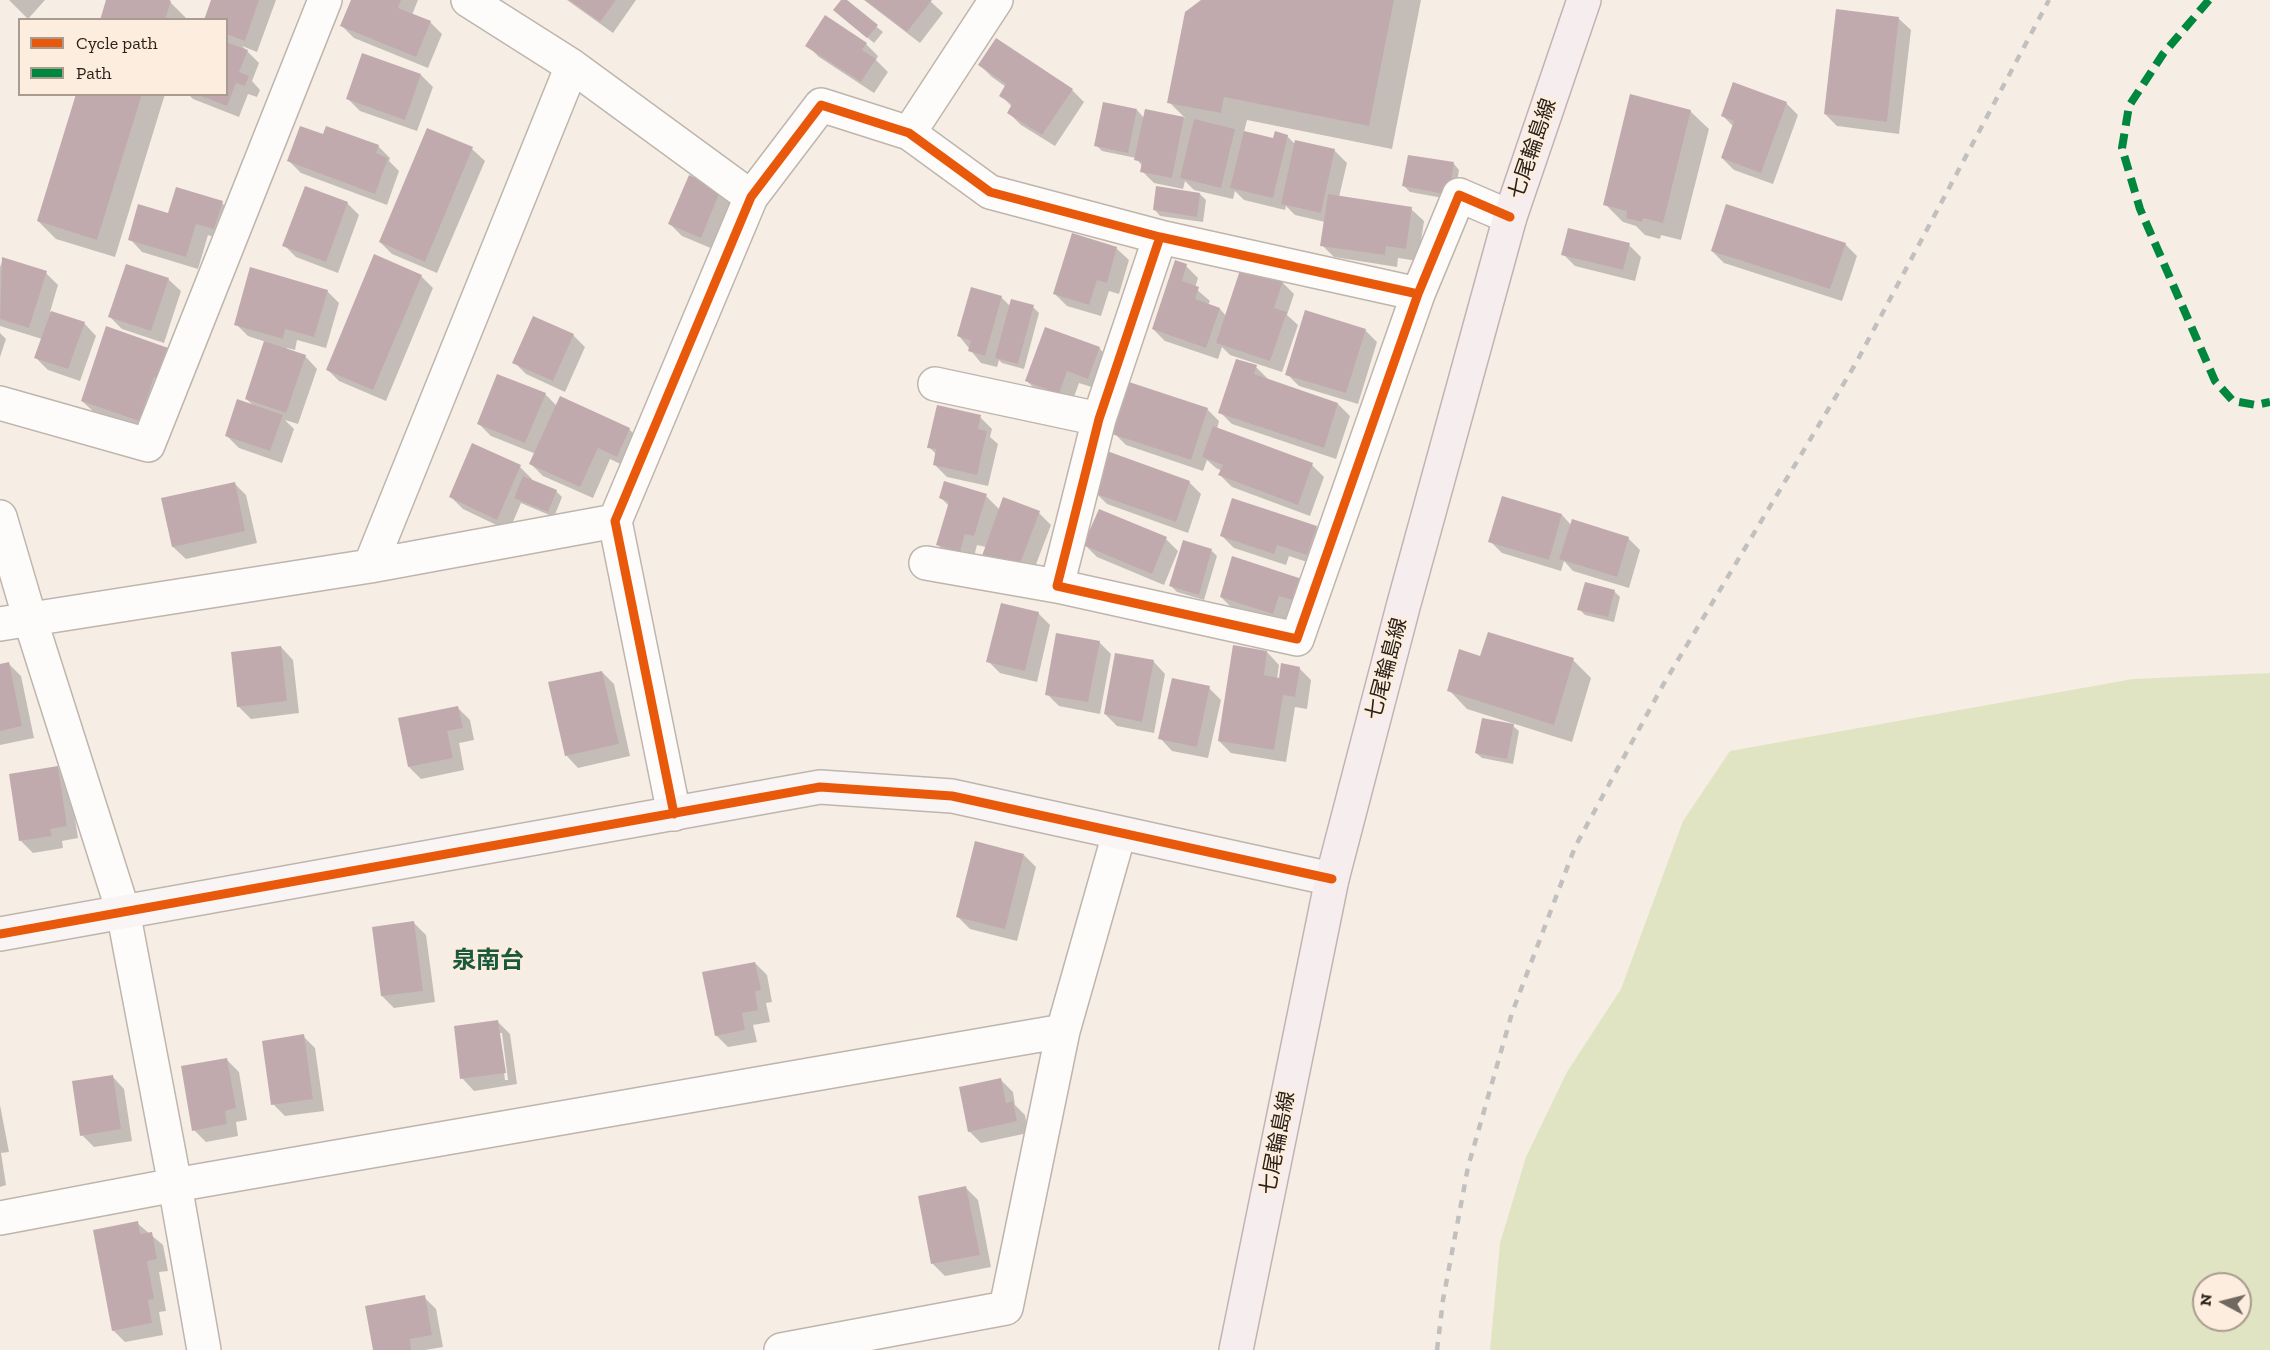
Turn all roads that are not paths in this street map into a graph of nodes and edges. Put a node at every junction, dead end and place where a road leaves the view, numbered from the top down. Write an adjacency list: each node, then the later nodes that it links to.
1 (325, 0): 12 (street)
2 (468, 0): 5 (street)
3 (996, 0): 6 (street)
4 (1584, 0): 8 (main road, 七尾輪島線)
5 (572, 66): 7 (street); 17 (street)
6 (909, 133): 7 (street); 9 (street)
7 (752, 197): 15 (street)
8 (1510, 217): 10 (street); 22 (main road, 七尾輪島線)
9 (1160, 237): 10 (street); 13 (street)
10 (1419, 294): 18 (street)
11 (935, 384): 13 (street)
12 (0, 403)
13 (1099, 419): 18 (street)
14 (0, 517): 19 (street)
15 (615, 521): 17 (street); 20 (street)
16 (926, 563): 18 (street)
17 (370, 566): 19 (street)
18 (1057, 586)
19 (15, 622): 23 (street)
20 (674, 814): 21 (street); 23 (street)
21 (1119, 834): 22 (street); 25 (street)
22 (1332, 879): 30 (main road, 七尾輪島線)
23 (123, 911): 24 (street); 26 (street)
24 (0, 934)
25 (1063, 1031): 26 (street); 29 (street)
26 (175, 1185): 27 (street); 28 (street)
27 (0, 1218)
28 (204, 1350)
29 (781, 1350)
30 (1236, 1350)

